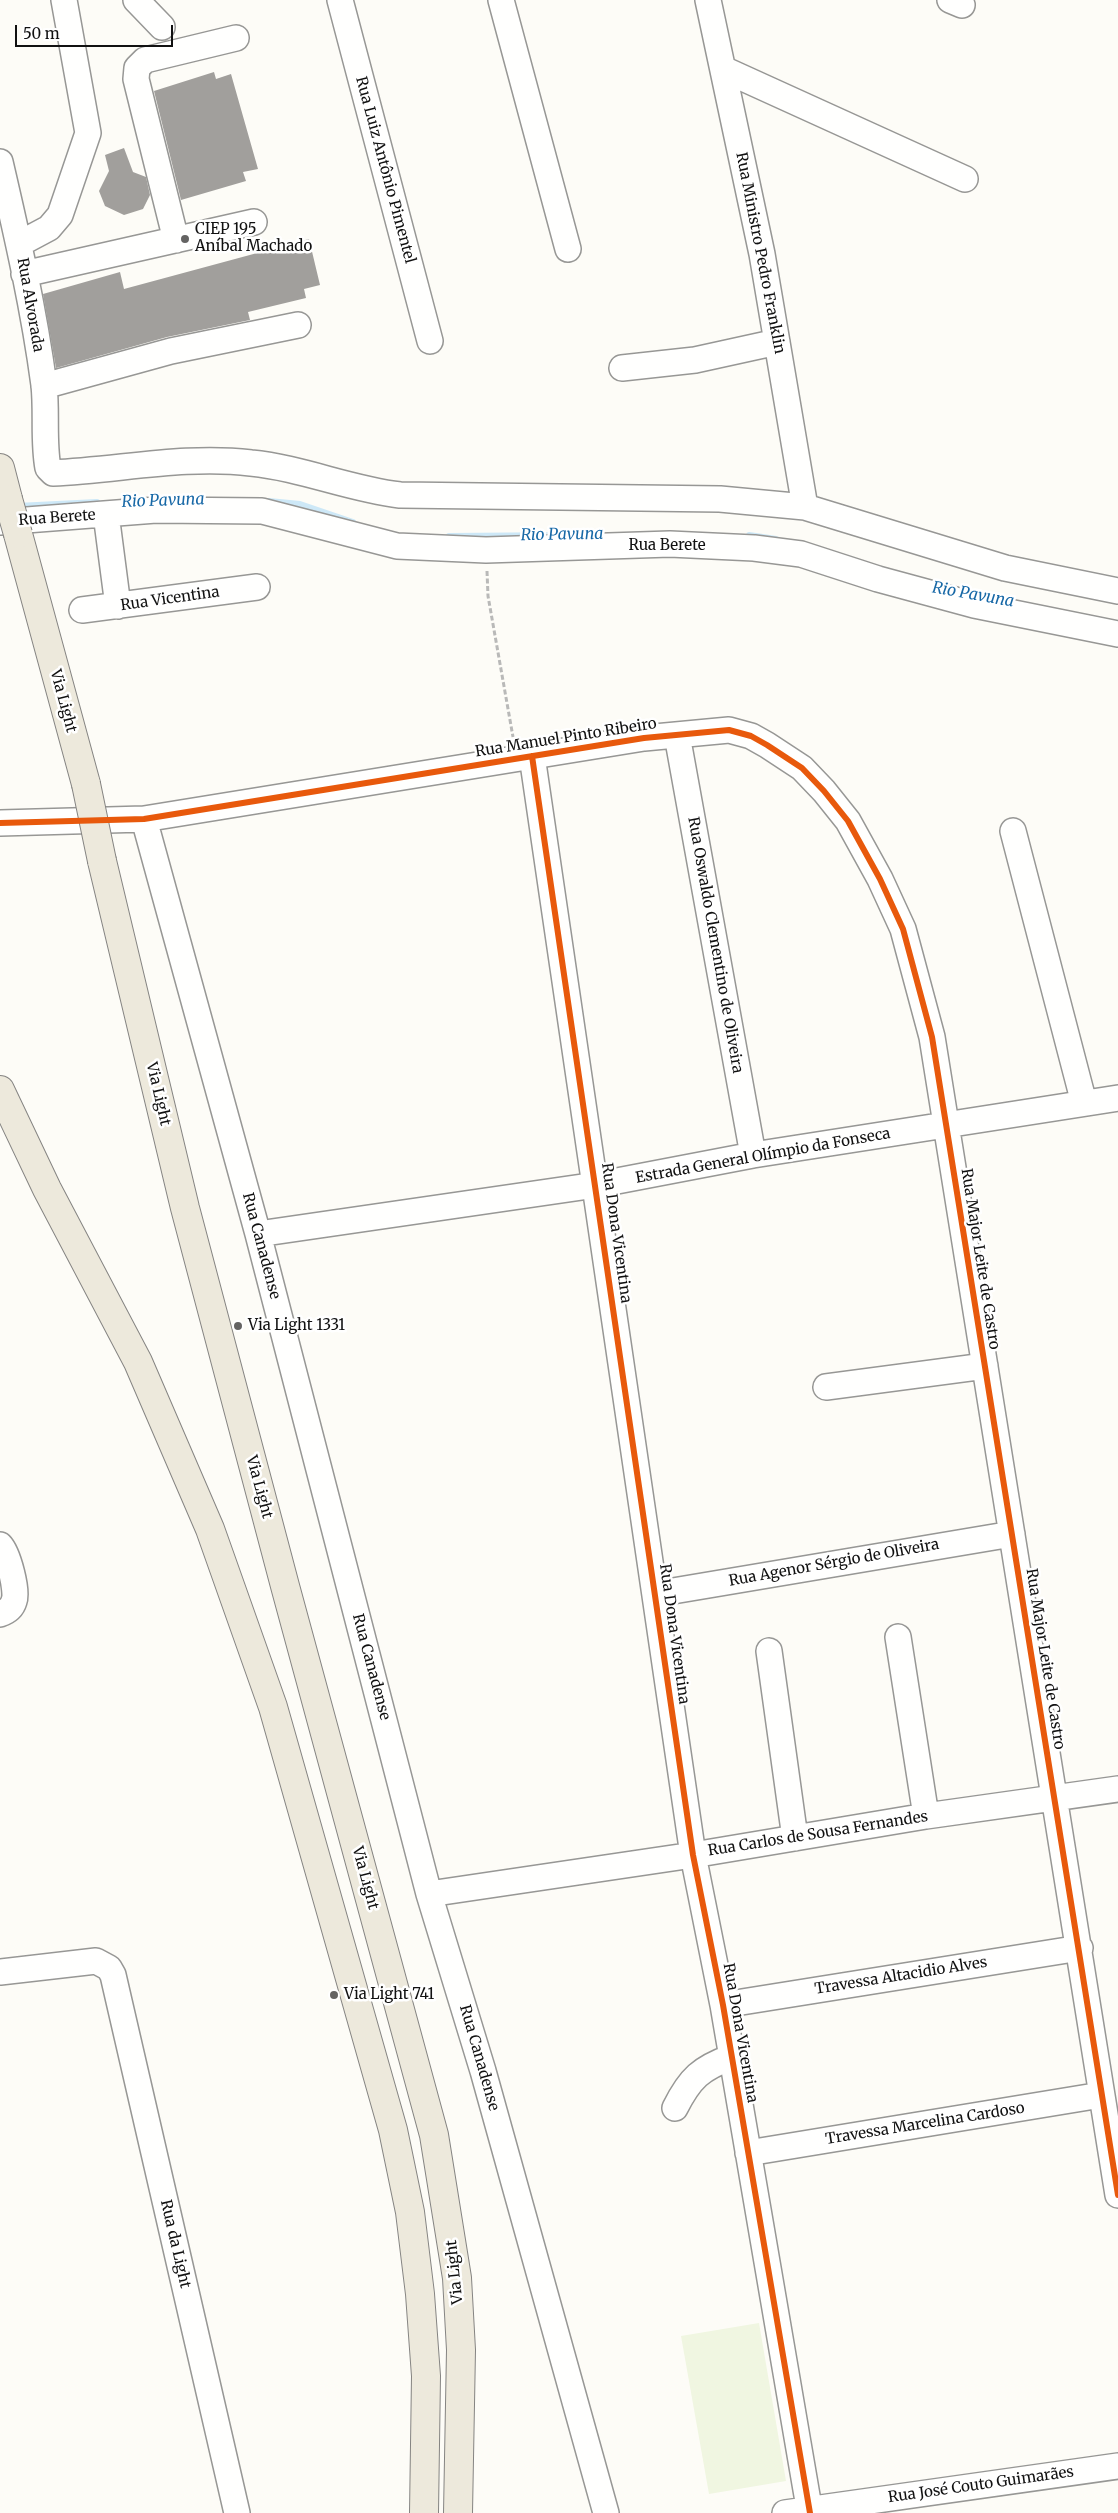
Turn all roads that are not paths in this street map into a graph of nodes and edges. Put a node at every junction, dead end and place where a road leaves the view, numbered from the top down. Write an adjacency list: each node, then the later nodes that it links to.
1 (64, 0): 13 (street)
2 (136, 0): 6 (street)
3 (340, 0): 17 (street, Rua Luiz Antônio Pimentel)
4 (501, 0): 14 (street)
5 (708, 0): 8 (street, Rua Ministro Pedro Franklin)
6 (162, 27)
7 (236, 38): 12 (street)
8 (724, 69): 10 (street); 18 (street, Rua Ministro Pedro Franklin)
9 (0, 162): 13 (street, Rua Alvorada)
10 (965, 179)
11 (254, 222): 12 (street)
12 (176, 240): 15 (street)
13 (19, 244): 15 (street, Rua Alvorada)
14 (568, 248)
15 (24, 274): 20 (street, Rua Alvorada)
16 (298, 325): 20 (street)
17 (430, 341)
18 (777, 342): 19 (street); 22 (street, Rua Ministro Pedro Franklin)
19 (622, 368)
20 (44, 386): 22 (street, Rua Alvorada)
21 (0, 468): 24 (main road, Via Light, bridge)
22 (805, 507): 26 (street)
23 (106, 514): 24 (street, Rua Berete); 27 (street); 29 (street, Rua Berete)
24 (9, 528): 68 (main road, Via Light, bridge)
25 (257, 587): 27 (street, Rua Vicentina)
26 (1118, 591)
27 (118, 606): 28 (street, Rua Vicentina)
28 (82, 610)
29 (1118, 634)
30 (677, 735): 31 (street, Rua Manuel Pinto Ribeiro); 38 (street, Rua Manuel Pinto Ribeiro); 39 (street, Rua Oswaldo Clementino de Oliveira)
31 (525, 757): 32 (street, Rua Manuel Pinto Ribeiro); 40 (street, Rua Dona Vicentina)
32 (144, 819): 33 (street, Rua Manuel Pinto Ribeiro); 41 (street, Rua Canadense)
33 (0, 823)
34 (1013, 831): 37 (street)
35 (0, 1090): 67 (main road)
36 (1118, 1098): 37 (street, Estrada General Olímpio da Fonseca)
37 (1084, 1103): 38 (street, Estrada General Olímpio da Fonseca)
38 (946, 1126): 39 (street, Estrada General Olímpio da Fonseca); 42 (street, Rua Major Leite de Castro)
39 (753, 1155): 40 (street, Estrada General Olímpio da Fonseca)
40 (596, 1185): 41 (street, Estrada General Olímpio da Fonseca); 46 (street, Rua Dona Vicentina)
41 (258, 1234): 55 (street, Rua Canadense)
42 (985, 1366): 43 (street); 44 (street, Rua Major Leite de Castro)
43 (826, 1387)
44 (1012, 1534): 46 (street, Rua Agenor Sérgio de Oliveira); 51 (street, Rua Major Leite de Castro)
45 (0, 1545): 47 (street)
46 (655, 1594): 54 (street, Rua Dona Vicentina)
47 (0, 1614)
48 (898, 1637): 52 (street)
49 (769, 1651): 53 (street)
50 (1118, 1789): 51 (street, Rua Carlos de Sousa Fernandes)
51 (1055, 1798): 52 (street, Rua Carlos de Sousa Fernandes); 56 (street, Rua Major Leite de Castro)
52 (926, 1816): 53 (street, Rua Carlos de Sousa Fernandes)
53 (796, 1838): 54 (street, Rua Carlos de Sousa Fernandes)
54 (693, 1855): 55 (street, Rua Carlos de Sousa Fernandes); 58 (street, Rua Dona Vicentina)
55 (429, 1894): 69 (street, Rua Canadense)
56 (1080, 1948): 58 (street, Travessa Altacidio Alves); 60 (street, Rua Major Leite de Castro)
57 (0, 1972): 66 (street, Rua da Light)
58 (723, 2005): 59 (street, Rua Dona Vicentina)
59 (732, 2057): 61 (street); 62 (street, Rua Dona Vicentina)
60 (1101, 2095): 62 (street, Travessa Marcelina Cardoso); 63 (street, Rua Major Leite de Castro)
61 (675, 2108)
62 (748, 2153): 65 (street, Rua Dona Vicentina)
63 (1118, 2195)
64 (1118, 2466): 65 (street, Rua José Couto Guimarães)
65 (801, 2512)
66 (237, 2513)
67 (424, 2513)
68 (458, 2513)
69 (606, 2513)

